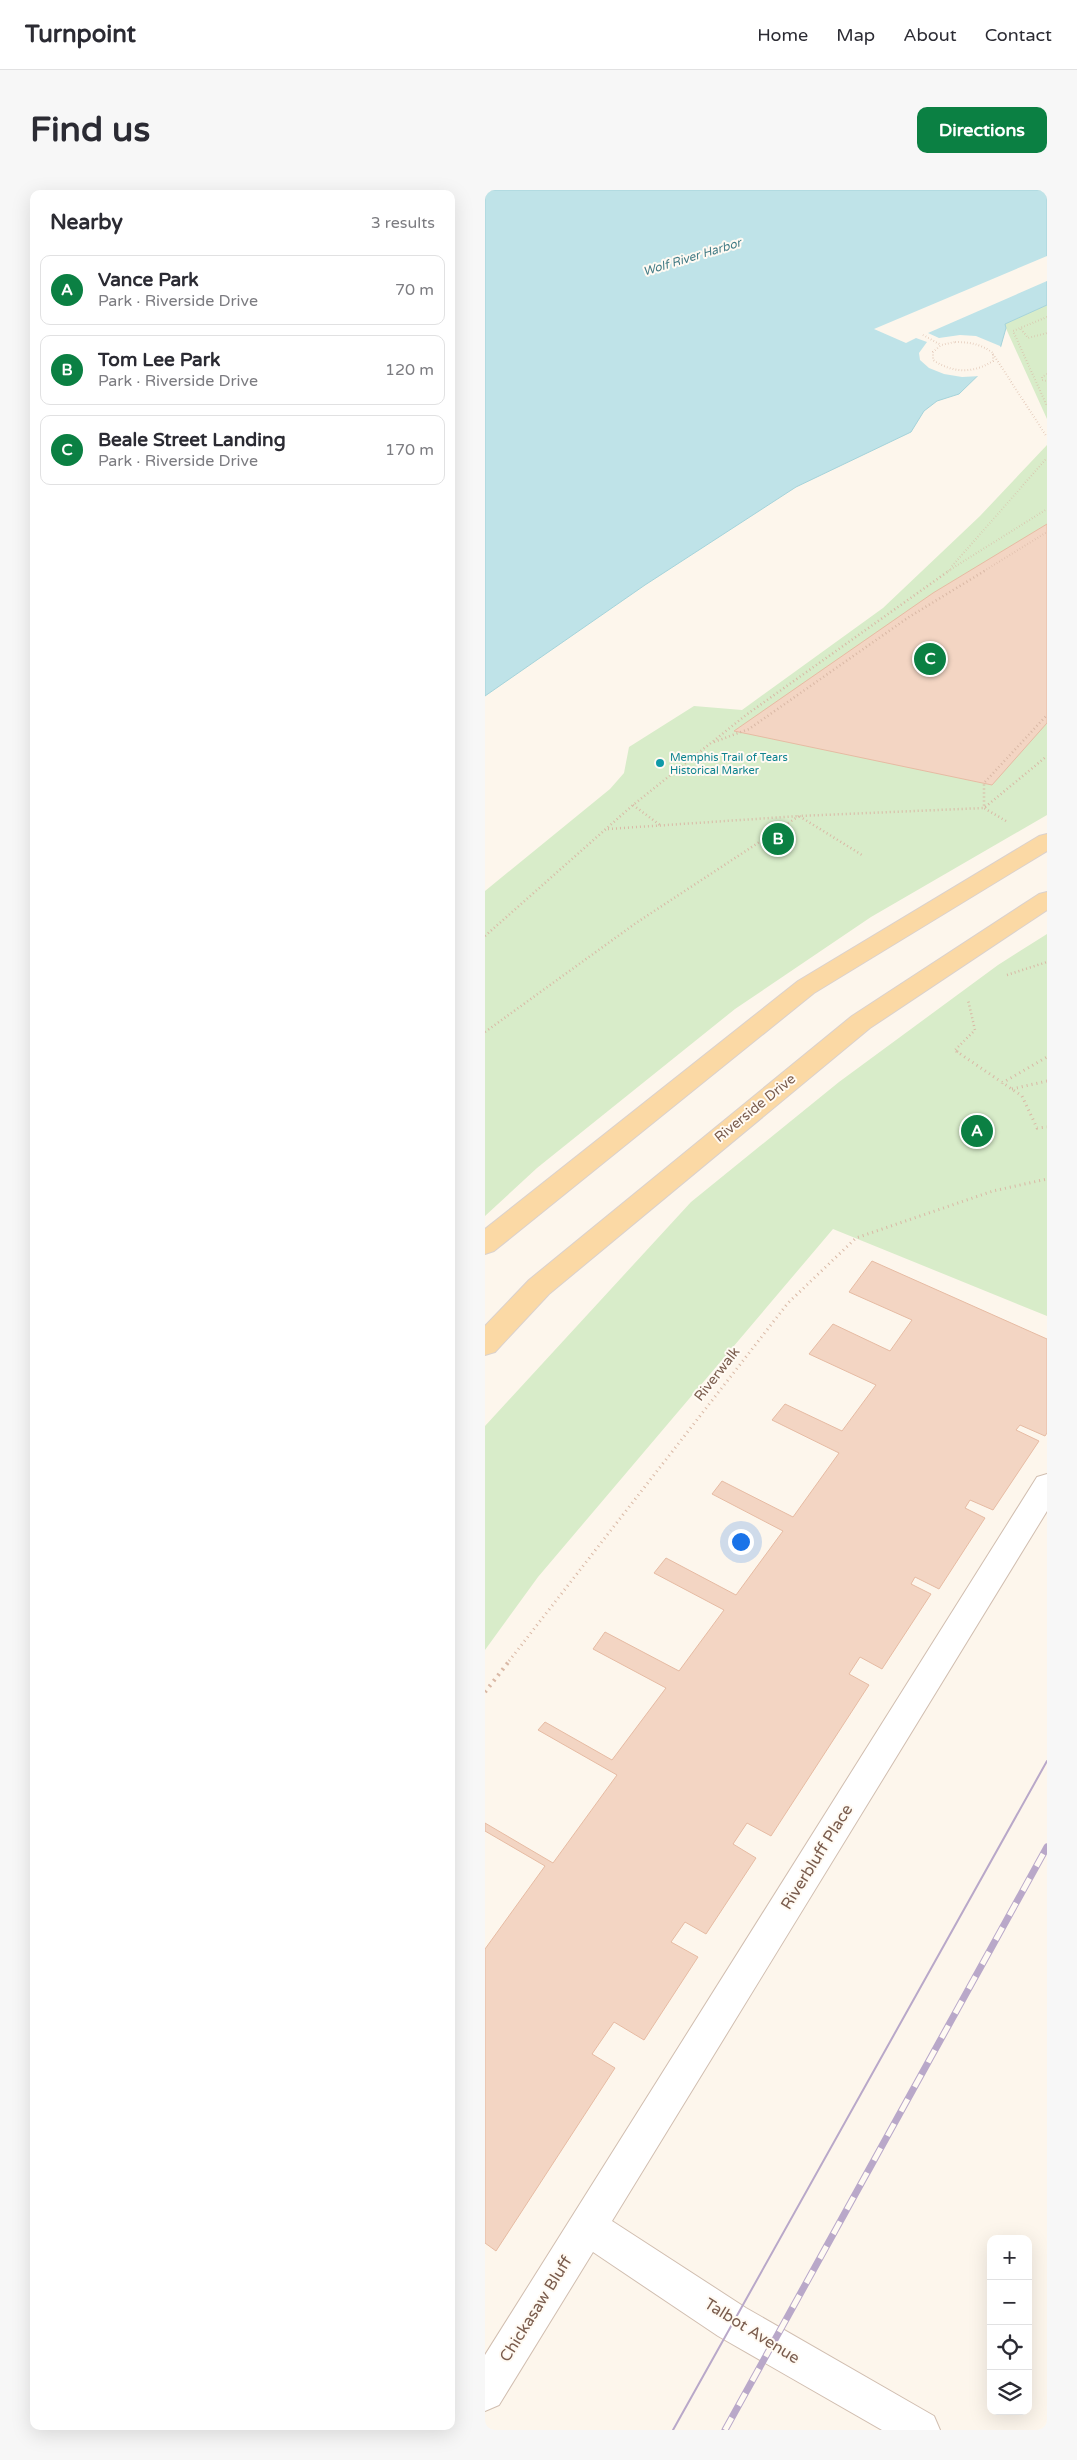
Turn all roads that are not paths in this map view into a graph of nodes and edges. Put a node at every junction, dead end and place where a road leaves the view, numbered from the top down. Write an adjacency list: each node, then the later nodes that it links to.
1 (1047, 841): 3 (main road)
2 (1047, 899): 4 (main road, Riverside Drive)
3 (485, 1244)
4 (485, 1344)
5 (1047, 1486): 6 (street, Riverbluff Place)
6 (587, 2227): 7 (street, Chickasaw Bluff); 8 (street, Talbot Avenue)
7 (485, 2391)
8 (920, 2430)

